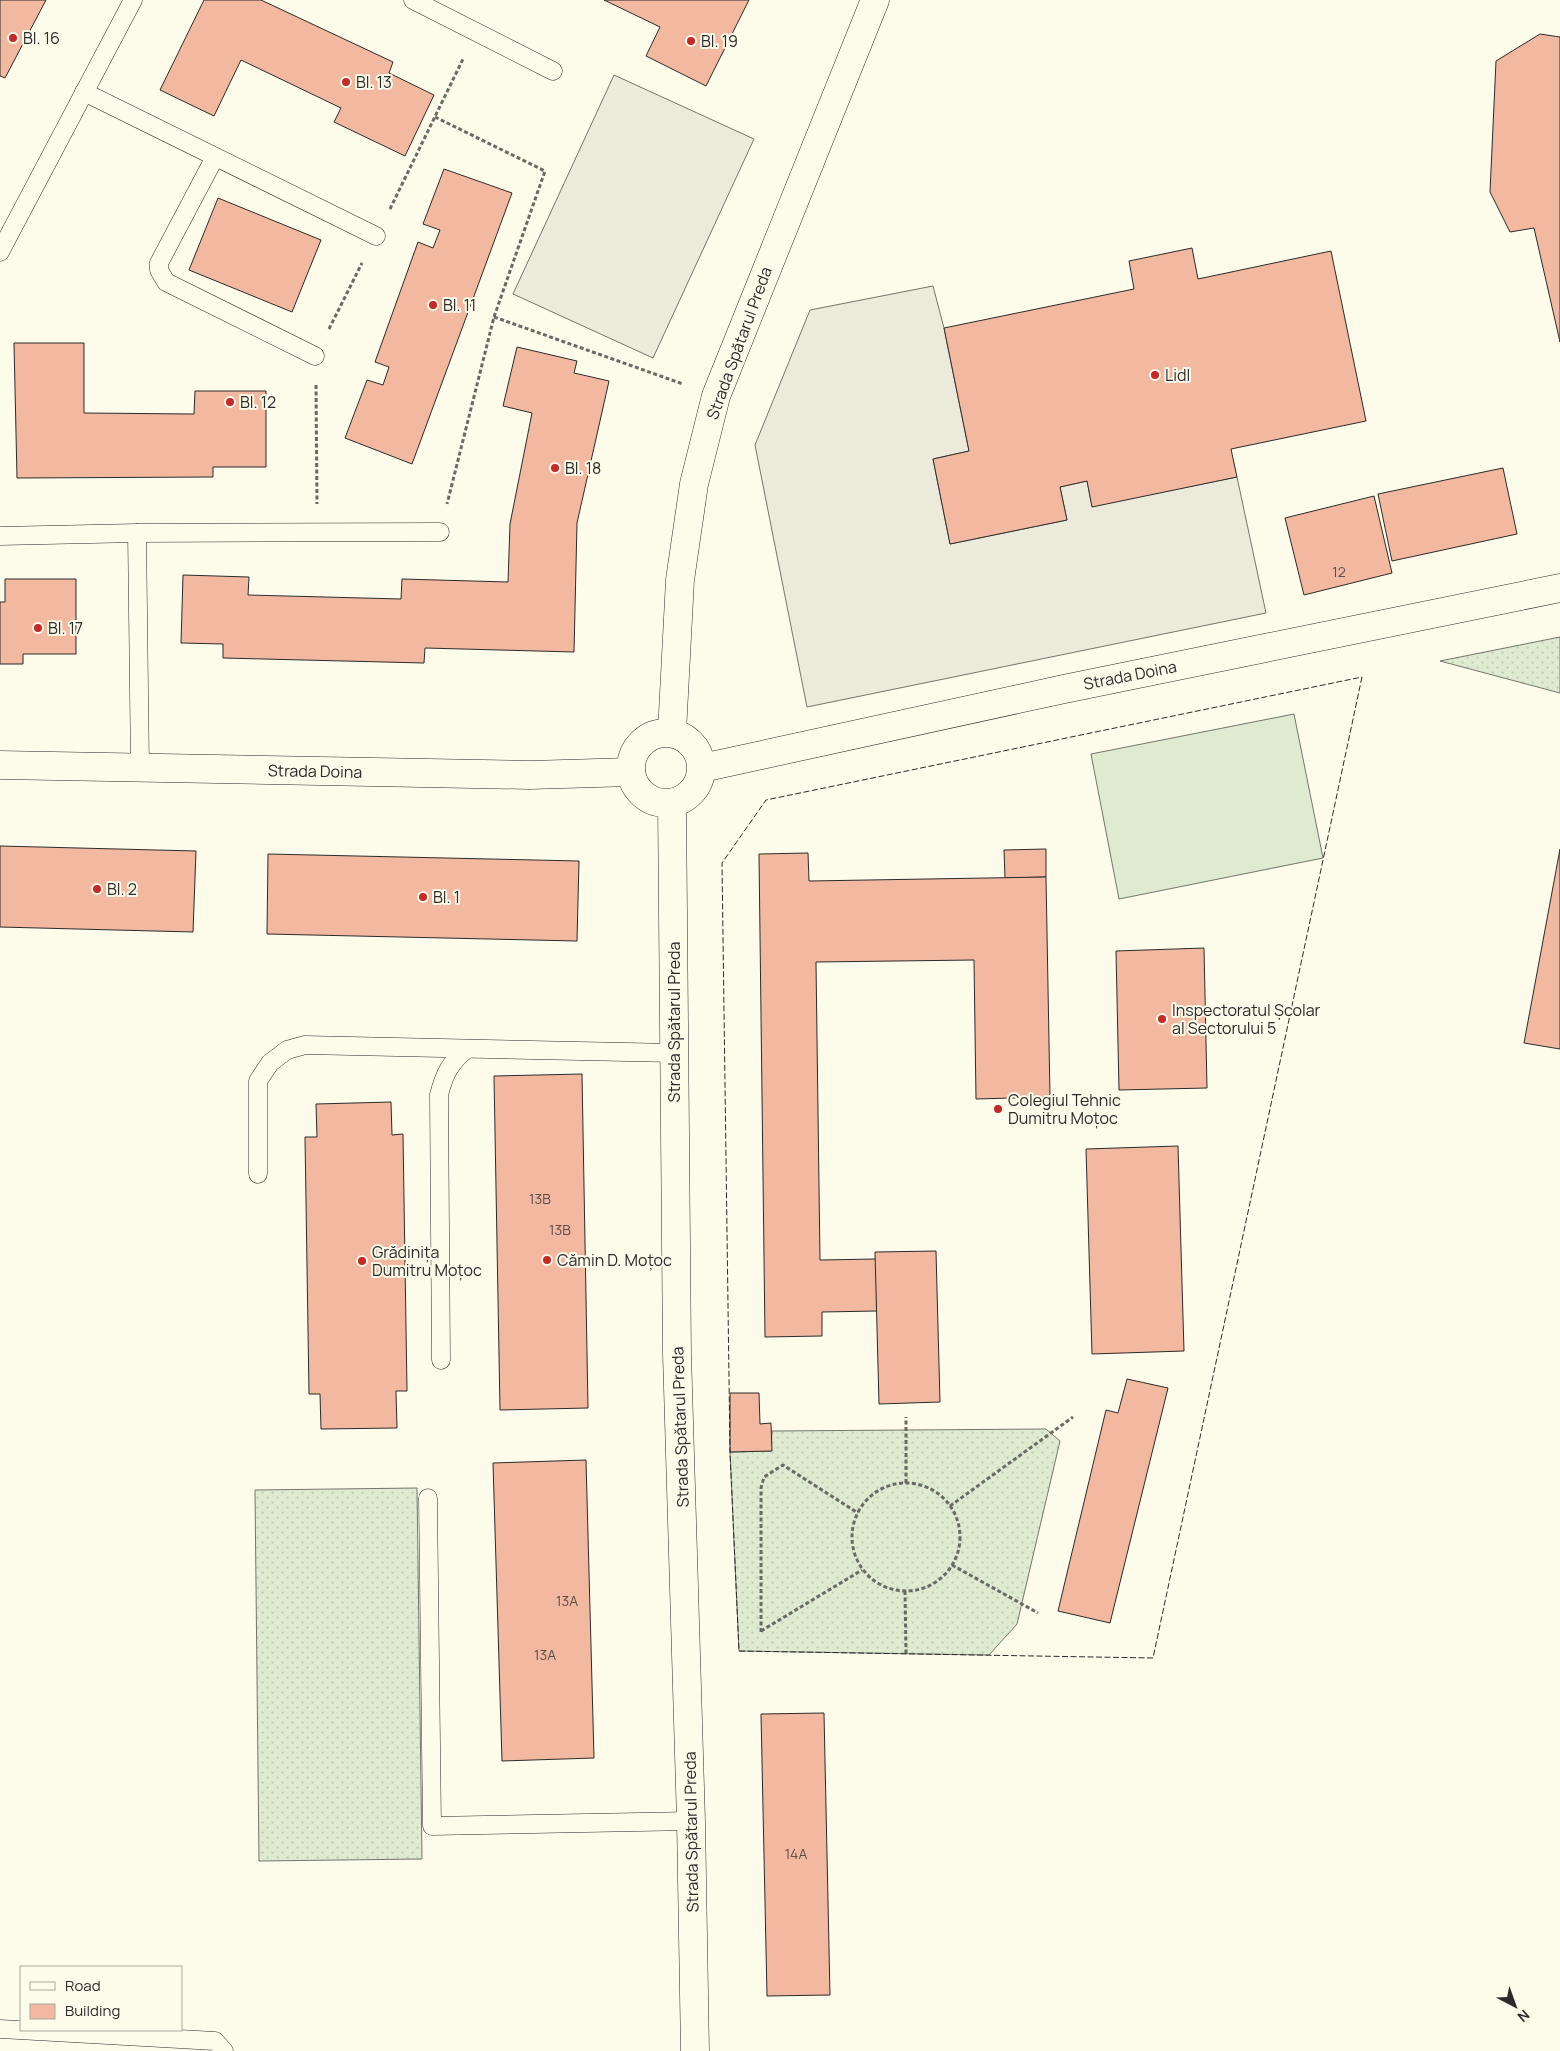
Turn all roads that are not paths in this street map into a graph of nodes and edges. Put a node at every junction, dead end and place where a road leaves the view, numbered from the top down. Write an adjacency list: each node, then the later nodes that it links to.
1 (133, 0): 5 (lane)
2 (413, 0): 4 (lane)
3 (875, 0): 14 (street, Strada Spătarul Preda)
4 (553, 70)
5 (84, 92): 6 (lane); 8 (lane)
6 (215, 156): 7 (lane); 9 (lane)
7 (376, 236)
8 (0, 252)
9 (315, 356)
10 (440, 532): 11 (lane)
11 (137, 533): 12 (lane); 16 (lane)
12 (0, 536)
13 (1560, 588): 17 (street, Strada Doina)
14 (672, 732): 17 (street); 18 (street)
15 (0, 766): 16 (street, Strada Doina)
16 (140, 768): 18 (street, Strada Doina)
17 (702, 768): 19 (street)
18 (630, 772): 19 (street)
19 (672, 803): 21 (street, Strada Spătarul Preda)
20 (467, 1049): 21 (lane); 22 (lane); 23 (lane)
21 (674, 1052): 25 (street, Strada Spătarul Preda)
22 (258, 1174)
23 (441, 1360)
24 (428, 1498): 25 (lane)
25 (691, 1821): 30 (street, Strada Spătarul Preda)
26 (0, 2029): 27 (lane)
27 (20, 2030)
28 (36, 2031): 29 (lane)
29 (224, 2051)
30 (695, 2051)

